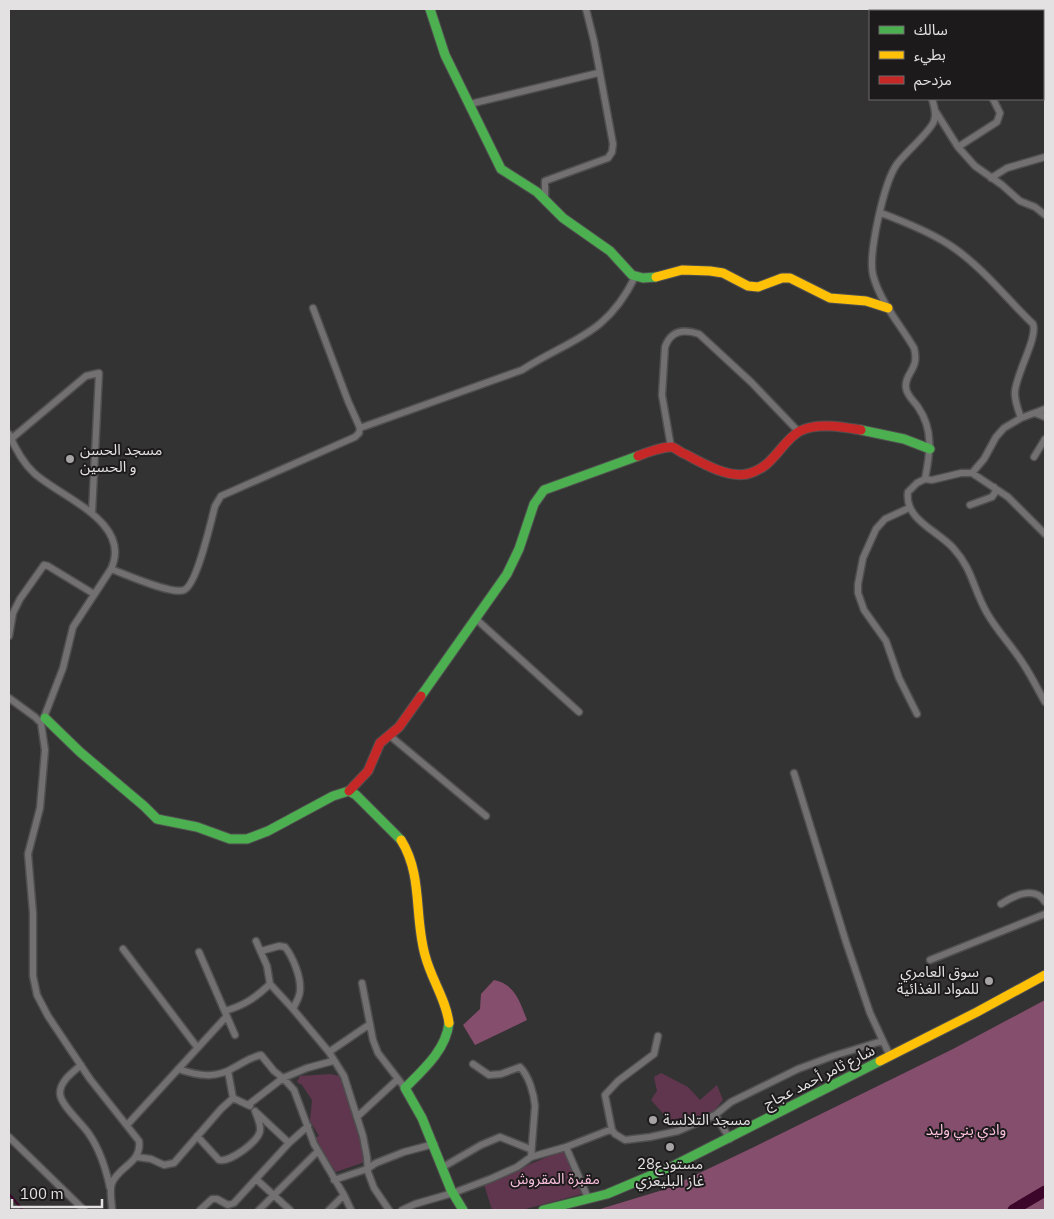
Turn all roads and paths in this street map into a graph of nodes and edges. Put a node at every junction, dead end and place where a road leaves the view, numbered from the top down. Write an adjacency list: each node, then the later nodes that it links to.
1 (430, 9): 6 (street)
2 (586, 9): 3 (street)
3 (598, 73): 6 (street); 13 (street)
4 (932, 100): 7 (street)
5 (994, 100): 10 (street)
6 (470, 104): 13 (street)
7 (936, 111): 8 (street); 9 (street)
8 (933, 124): 9 (street); 14 (street)
9 (943, 124): 10 (street)
10 (958, 148): 12 (street)
11 (1045, 157): 12 (street)
12 (991, 178): 15 (street)
13 (545, 198): 16 (street)
14 (881, 213): 18 (street); 22 (street)
15 (1045, 215)
16 (635, 277): 18 (street); 23 (street)
17 (314, 308): 23 (street)
18 (888, 308): 28 (street)
19 (1045, 409): 20 (street)
20 (1035, 413): 21 (street); 22 (street)
21 (1045, 416)
22 (1021, 418): 30 (street)
23 (360, 428): 37 (street)
24 (798, 432): 27 (street); 27 (street); 28 (street)
25 (10, 437): 35 (street); 35 (street)
26 (1045, 439): 29 (street)
27 (671, 447): 39 (street)
28 (930, 449): 31 (street)
29 (1034, 457)
30 (972, 473): 31 (street); 32 (street)
31 (926, 479): 34 (street)
32 (994, 487): 33 (street); 36 (street)
33 (970, 505)
34 (909, 508): 42 (street); 44 (street)
35 (92, 514): 37 (street)
36 (1045, 534)
37 (111, 569): 38 (street)
38 (94, 594): 40 (street); 45 (street)
39 (476, 620): 43 (street); 46 (street)
40 (9, 636)
41 (9, 698): 45 (street)
42 (1045, 702)
43 (579, 712)
44 (917, 714)
45 (43, 721): 48 (street); 72 (street)
46 (389, 735): 48 (street); 49 (street)
47 (794, 773): 66 (street)
48 (349, 791): 77 (street)
49 (486, 816)
50 (1045, 902): 51 (street)
51 (1001, 904)
52 (1045, 914): 57 (street)
53 (256, 941): 55 (street)
54 (123, 948): 67 (street)
55 (261, 951): 60 (street); 61 (street)
56 (199, 952): 62 (street)
57 (930, 960)
58 (1045, 975): 69 (street, شارع ثامر أحمد عجاج)
59 (362, 983): 63 (street)
60 (270, 984): 61 (street); 62 (street)
61 (293, 1009): 68 (street)
62 (226, 1014): 64 (street); 67 (street)
63 (370, 1024): 68 (street); 76 (street)
64 (235, 1035)
65 (658, 1036): 85 (street)
66 (882, 1041): 69 (street); 81 (street)
67 (197, 1048): 73 (street)
68 (329, 1052): 70 (street)
69 (890, 1056): 88 (street, شارع ثامر أحمد عجاج)
70 (333, 1061): 75 (street); 82 (street)
71 (473, 1064): 92 (street)
72 (81, 1065): 83 (street); 100 (street)
73 (178, 1069): 74 (street); 83 (street)
74 (228, 1071): 75 (street); 78 (street)
75 (283, 1078): 79 (street); 84 (street)
76 (398, 1079): 77 (street); 82 (street)
77 (406, 1088): 90 (street)
78 (233, 1098): 79 (street); 86 (street)
79 (248, 1105): 80 (street)
80 (255, 1111): 86 (street); 89 (street)
81 (715, 1115): 85 (street); 88 (street)
82 (357, 1117): 97 (street)
83 (127, 1125): 94 (street)
84 (308, 1126): 89 (street); 93 (street)
85 (612, 1130): 91 (street)
86 (197, 1136): 94 (street)
87 (9, 1137): 105 (street)
88 (730, 1139): 104 (street, شارع ثامر أحمد عجاج)
89 (290, 1143): 98 (street)
90 (434, 1144): 96 (street); 97 (street)
91 (566, 1147): 95 (street); 104 (street)
92 (530, 1149): 95 (street); 96 (street)
93 (318, 1150): 99 (street); 102 (street)
94 (137, 1157): 100 (street)
95 (530, 1157): 101 (street)
96 (443, 1167): 101 (street)
97 (367, 1169): 99 (street); 112 (street)
98 (256, 1179): 102 (street); 107 (street)
99 (334, 1180): 103 (street)
100 (111, 1189): 106 (street)
101 (453, 1193): 113 (street); 114 (street)
102 (273, 1194): 108 (street); 109 (street)
103 (344, 1195): 110 (street); 111 (street)
104 (588, 1198): 115 (street, شارع ثامر أحمد عجاج)
105 (84, 1210)
106 (112, 1210)
107 (200, 1210)
108 (259, 1210)
109 (290, 1210)
110 (328, 1210)
111 (351, 1210)
112 (389, 1210)
113 (402, 1210)
114 (463, 1210)
115 (542, 1210)

